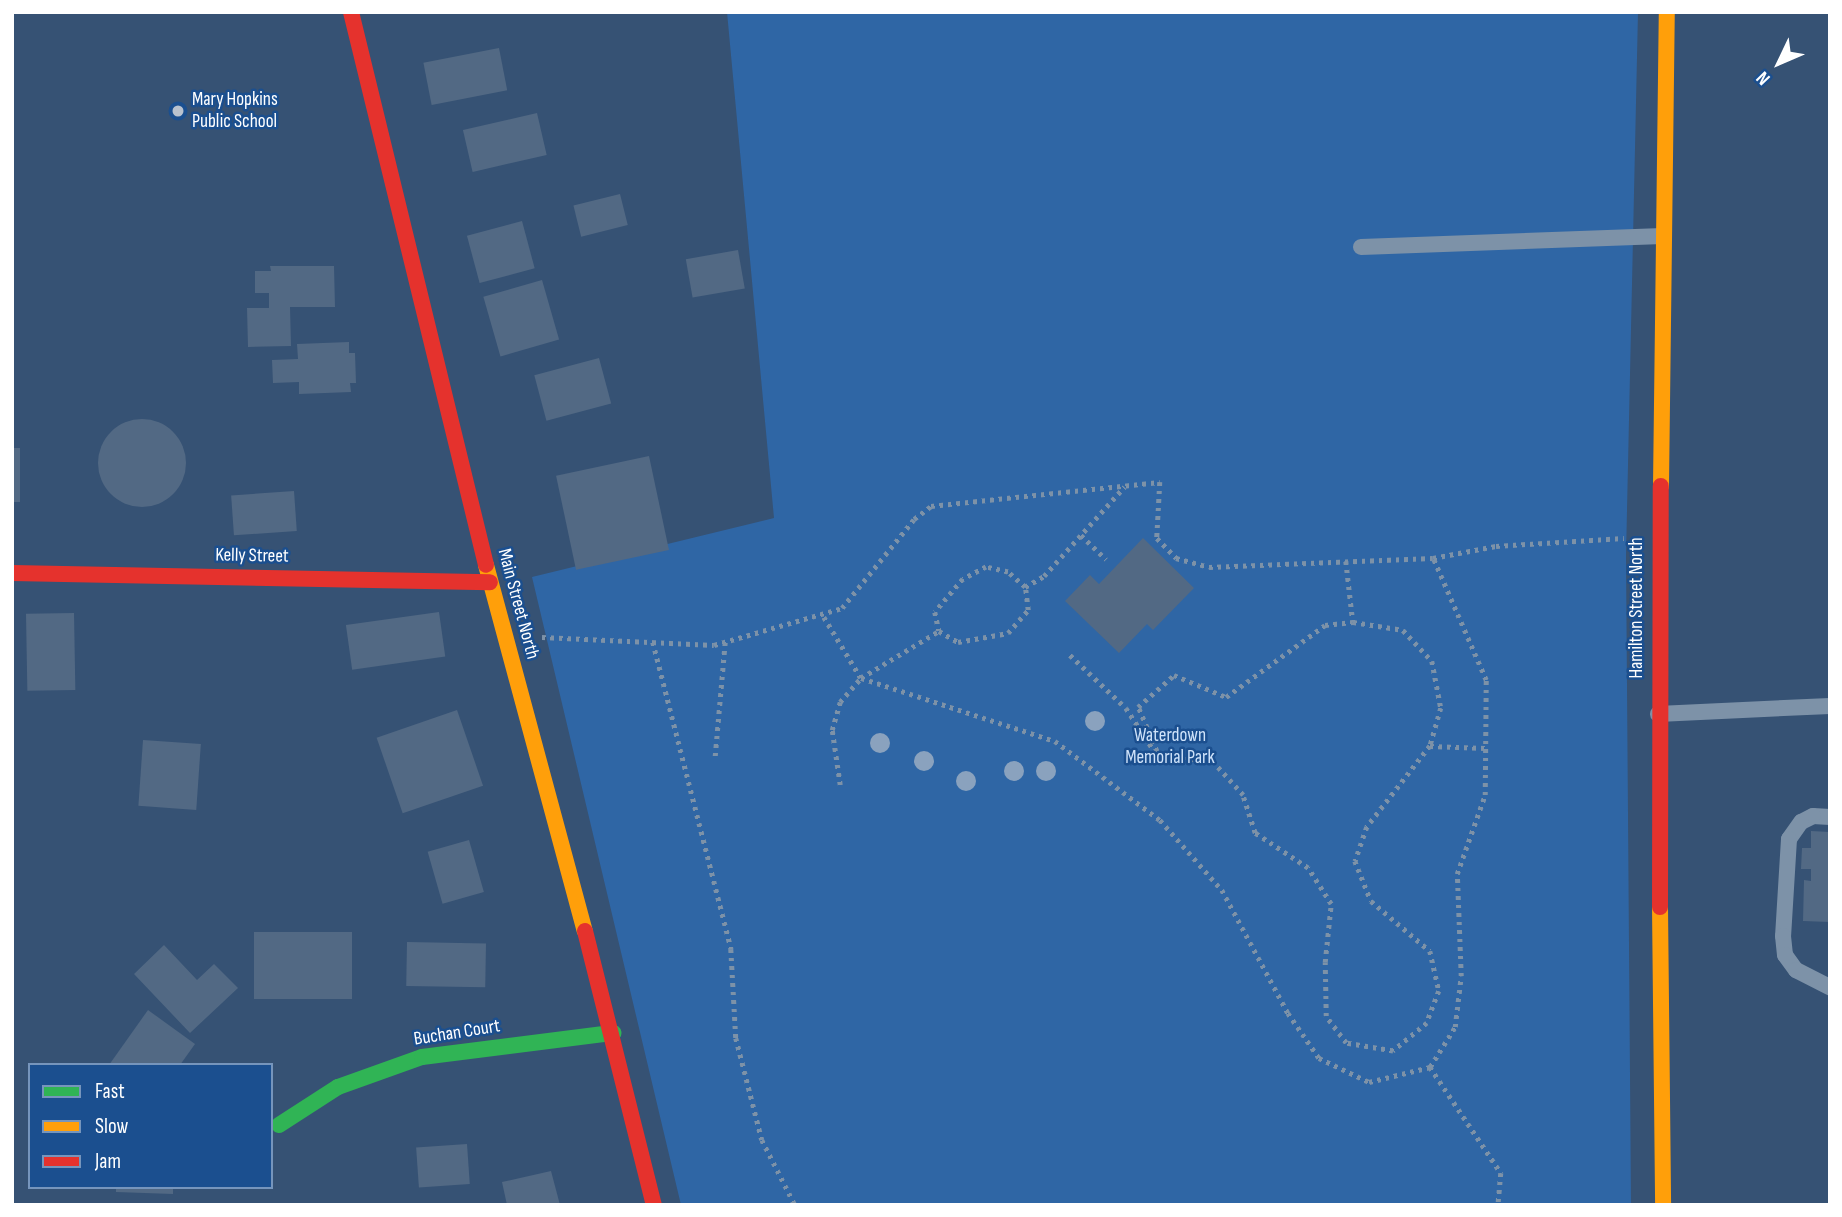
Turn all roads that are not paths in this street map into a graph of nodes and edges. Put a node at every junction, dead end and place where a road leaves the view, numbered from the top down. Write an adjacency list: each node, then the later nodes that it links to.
1 (351, 12): 6 (street, Main Street North)
2 (1667, 12): 3 (street, Hamilton Street North)
3 (1663, 236): 4 (lane); 8 (street, Hamilton Street North)
4 (1361, 247)
5 (12, 573): 6 (street, Kelly Street)
6 (490, 582): 11 (street, Main Street North)
7 (1830, 706): 8 (lane)
8 (1658, 713): 14 (street, Hamilton Street North)
9 (1830, 817): 10 (lane)
10 (1830, 987)
11 (613, 1033): 12 (street, Buchan Court); 13 (street, Main Street North)
12 (279, 1125)
13 (654, 1205)
14 (1663, 1205)

